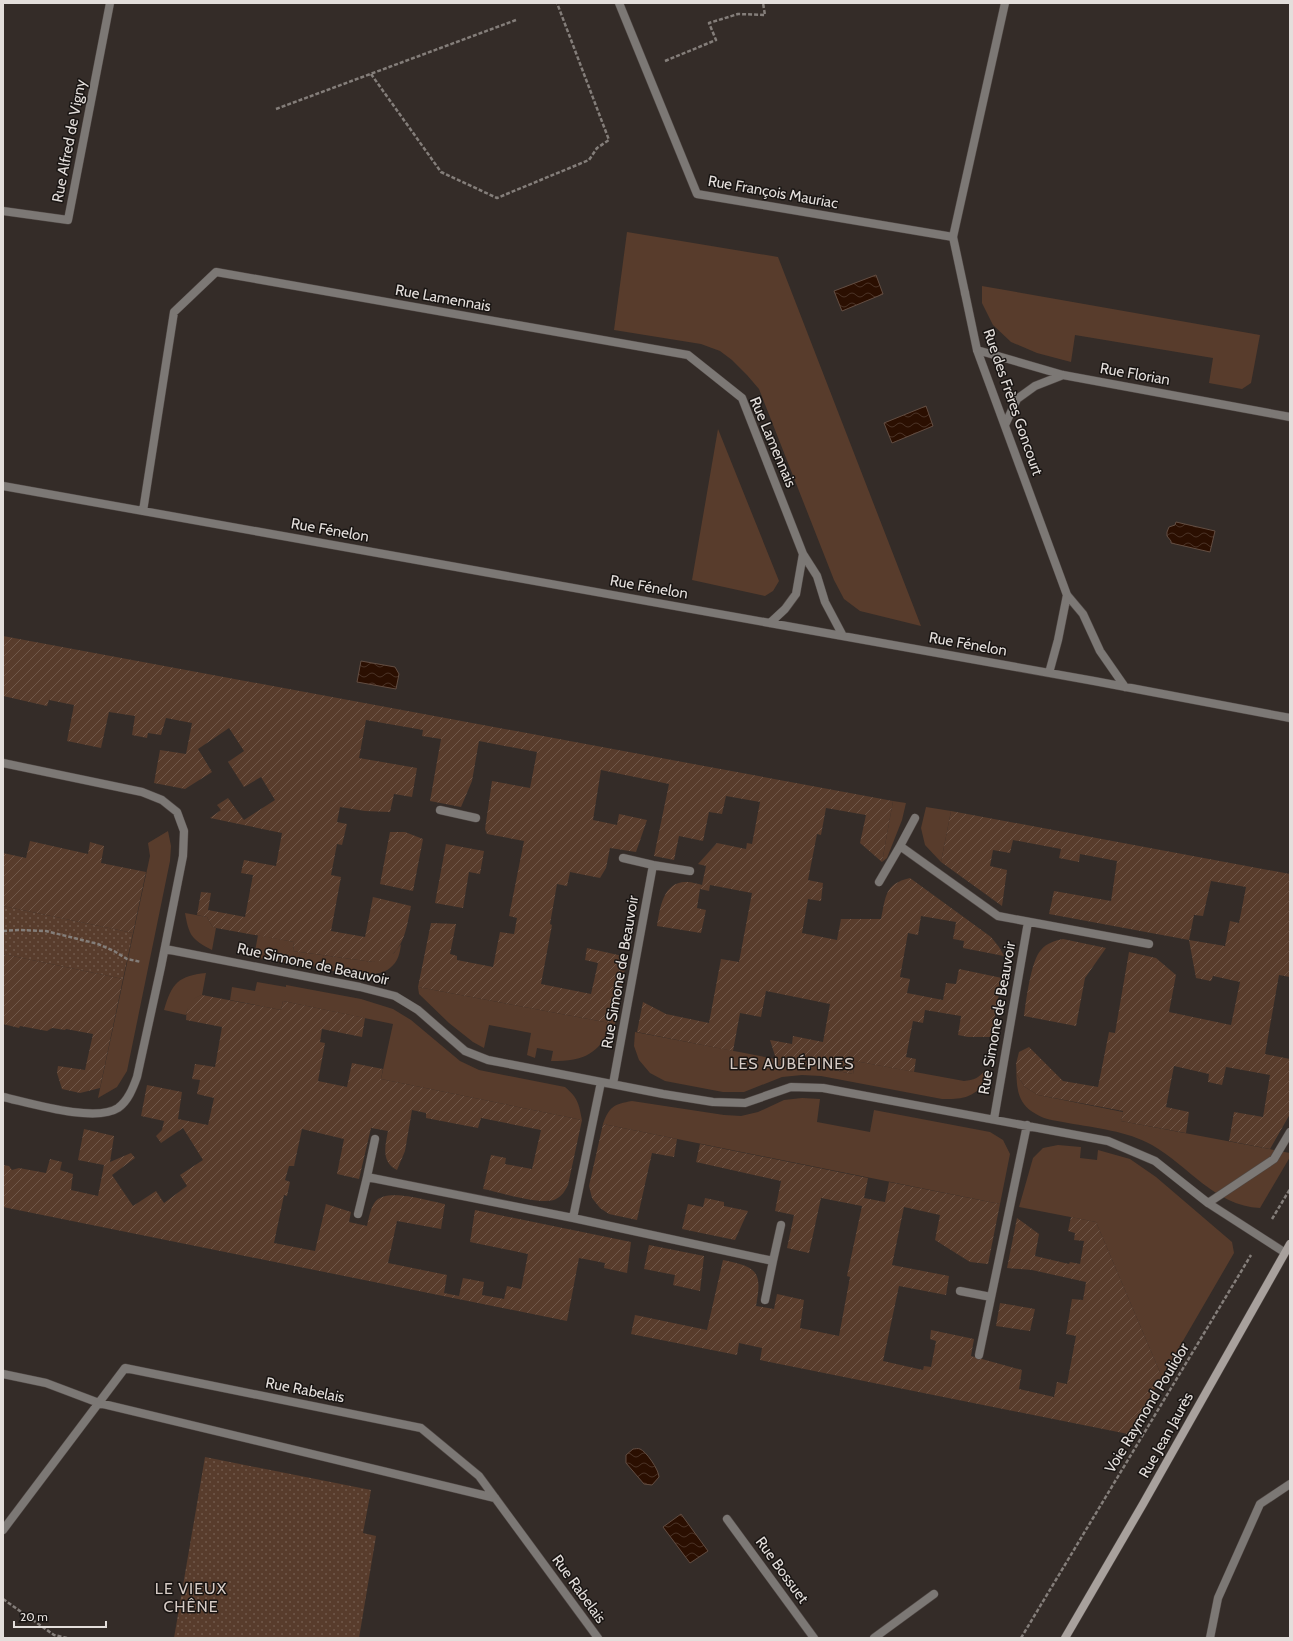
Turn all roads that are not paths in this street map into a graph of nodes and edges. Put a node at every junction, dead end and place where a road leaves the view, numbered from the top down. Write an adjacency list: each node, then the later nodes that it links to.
1 (110, 3): 4 (street, Rue Alfred de Vigny)
2 (620, 3): 5 (street, Rue François Mauriac)
3 (1005, 3): 5 (street, Rue des Frères Goncourt)
4 (3, 211)
5 (953, 237): 6 (street, Rue des Frères Goncourt)
6 (977, 350): 7 (street, Rue Florian); 9 (street, Rue des Frères Goncourt)
7 (1063, 375): 8 (street, Rue Florian); 9 (street)
8 (1290, 417)
9 (1005, 425): 13 (street, Rue des Frères Goncourt)
10 (3, 486): 11 (street, Rue Fénelon)
11 (143, 511): 12 (street, Rue Lamennais); 14 (street, Rue Fénelon)
12 (803, 554): 14 (street); 15 (street)
13 (1066, 595): 16 (street); 17 (street)
14 (770, 623): 15 (street, Rue Fénelon)
15 (843, 636): 16 (street, Rue Fénelon)
16 (1049, 673): 17 (street, Rue Fénelon)
17 (1125, 687): 18 (street, Rue Fénelon)
18 (1290, 718)
19 (3, 763): 30 (street)
20 (440, 810): 21 (street)
21 (476, 818)
22 (915, 818): 23 (street)
23 (900, 846): 27 (street); 28 (street)
24 (623, 858): 25 (street)
25 (653, 865): 26 (street); 32 (street, Rue Simone de Beauvoir)
26 (690, 871)
27 (879, 882)
28 (1028, 922): 29 (street); 34 (street, Rue Simone de Beauvoir)
29 (1149, 944)
30 (165, 949): 31 (street, Rue Simone de Beauvoir); 33 (street)
31 (600, 1082): 32 (street, Rue Simone de Beauvoir); 41 (street)
32 (613, 1084): 34 (street, Rue Simone de Beauvoir)
33 (3, 1097)
34 (994, 1119): 35 (street, Rue Simone de Beauvoir)
35 (1027, 1125): 39 (street, Rue Simone de Beauvoir); 47 (street)
36 (1290, 1132): 39 (street)
37 (375, 1139): 38 (street)
38 (367, 1177): 40 (street); 41 (street)
39 (1208, 1203): 44 (street, Rue Simone de Beauvoir)
40 (358, 1214)
41 (573, 1218): 45 (street)
42 (781, 1225): 45 (street)
43 (1290, 1244): 44 (main road, Rue Jean Jaurès)
44 (1284, 1252): 60 (main road, Rue Jean Jaurès)
45 (773, 1261): 48 (street)
46 (960, 1291): 47 (street)
47 (990, 1298): 49 (street)
48 (765, 1300)
49 (979, 1355)
50 (3, 1374): 51 (street)
51 (99, 1403): 53 (street); 53 (street, Rue Rabelais); 55 (street, Rue Rabelais)
52 (1290, 1484): 61 (street)
53 (495, 1498): 57 (street, Rue Rabelais)
54 (727, 1519): 58 (street, Rue Bossuet)
55 (3, 1530)
56 (934, 1594): 59 (street)
57 (598, 1638)
58 (814, 1638)
59 (874, 1638)
60 (1065, 1638)
61 (1210, 1638)

